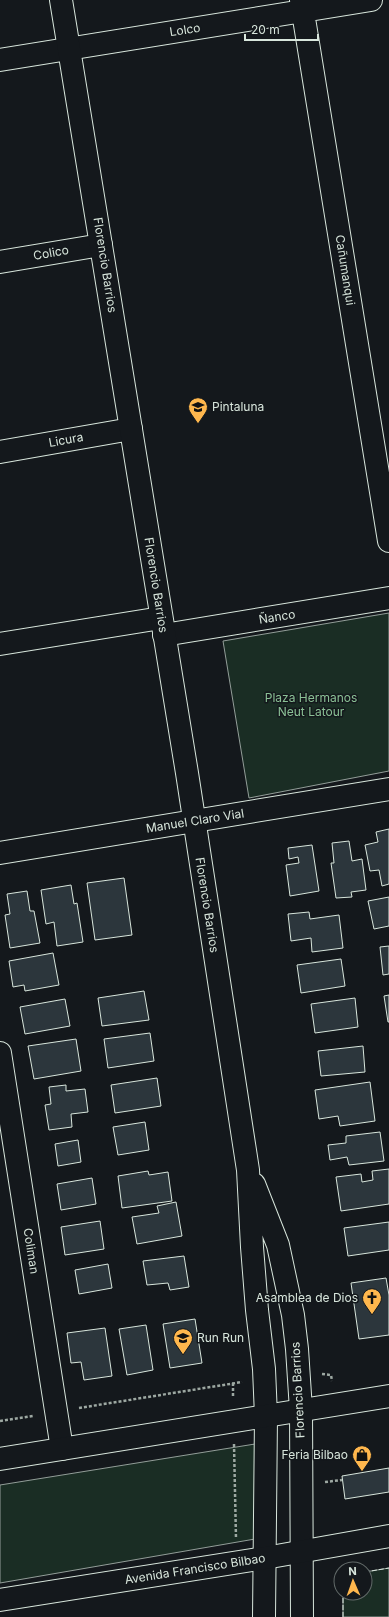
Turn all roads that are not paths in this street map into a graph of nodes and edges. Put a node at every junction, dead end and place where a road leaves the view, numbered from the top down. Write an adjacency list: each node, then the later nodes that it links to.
1 (61, 0): 4 (main road, Florencio Barrios)
2 (371, 0): 3 (main road, Lolco)
3 (302, 5): 4 (main road, Lolco); 10 (main road, Cañumanqui)
4 (70, 48): 5 (main road, Lolco); 6 (main road, Florencio Barrios)
5 (0, 60)
6 (101, 245): 7 (main road, Colico); 8 (main road, Florencio Barrios)
7 (0, 262)
8 (131, 429): 9 (main road, Licura); 12 (main road, Florencio Barrios)
9 (0, 452)
10 (389, 540)
11 (389, 598): 12 (main road, Ñanco)
12 (163, 626): 13 (main road, Ñanco); 15 (main road, Florencio Barrios)
13 (0, 644)
14 (389, 789): 15 (main road, Manuel Claro Vial)
15 (194, 822): 16 (main road, Manuel Claro Vial); 18 (main road, Florencio Barrios)
16 (0, 853)
17 (0, 1054): 22 (main road, Coliman)
18 (248, 1170): 20 (main road, Florencio Barrios); 21 (main road, Florencio Barrios)
19 (389, 1396): 20 (main road)
20 (301, 1410): 21 (main road); 25 (main road, Florencio Barrios)
21 (266, 1416): 22 (main road); 26 (main road, Florencio Barrios)
22 (62, 1449): 23 (main road)
23 (0, 1459)
24 (389, 1536): 25 (main road, Avenida Francisco Bilbao)
25 (301, 1551): 26 (main road, Avenida Francisco Bilbao); 29 (main road, Florencio Barrios)
26 (264, 1558): 27 (main road, Avenida Francisco Bilbao); 28 (main road, Florencio Barrios)
27 (0, 1600)
28 (264, 1617)
29 (302, 1617)

